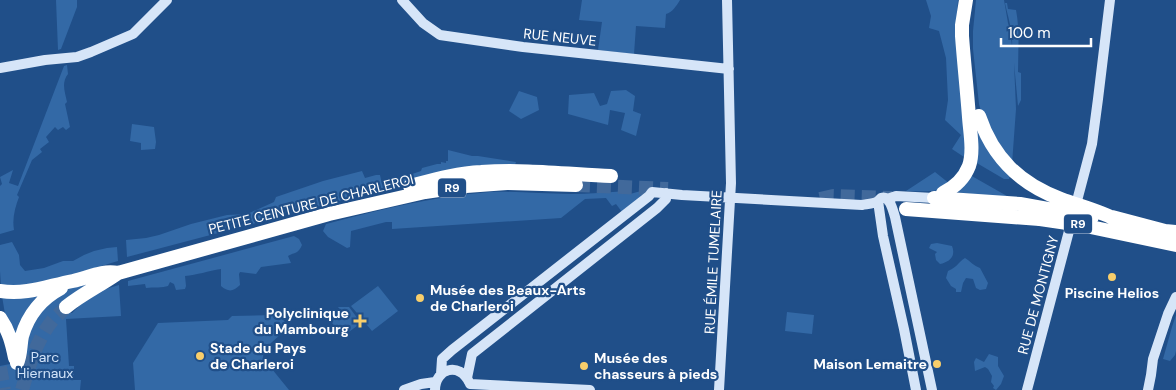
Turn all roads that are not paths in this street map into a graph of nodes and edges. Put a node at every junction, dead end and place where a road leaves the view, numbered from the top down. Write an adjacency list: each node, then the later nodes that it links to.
1 (167, 0): 7 (street)
2 (402, 0): 8 (street, RUE NEUVE)
3 (727, 0): 8 (street, RUE ÉMILE TUMELAIRE)
4 (966, 0): 12 (highway)
5 (973, 0): 17 (highway, bridge)
6 (1110, 0): 36 (street, RUE DE MONTIGNY)
7 (0, 68)
8 (729, 69): 13 (street, RUE ÉMILE TUMELAIRE)
9 (611, 176): 16 (highway)
10 (576, 185): 16 (highway, PETITE CEINTURE DE CHARLEROI / R9)
11 (666, 193): 13 (street); 29 (street); 30 (street)
12 (939, 195): 14 (street); 17 (highway, bridge)
13 (731, 197): 14 (street); 33 (street, RUE ÉMILE TUMELAIRE)
14 (883, 200): 34 (street); 35 (street)
15 (906, 209): 20 (highway, R9, bridge)
16 (329, 214): 22 (highway, PETITE CEINTURE DE CHARLEROI / R9)
17 (1119, 221): 19 (highway, bridge)
18 (1176, 232): 21 (highway, bridge)
19 (1176, 238)
20 (1176, 245)
21 (1176, 251)
22 (118, 273): 23 (highway); 26 (highway, PETITE CEINTURE DE CHARLEROI / R9)
23 (72, 281): 24 (highway); 27 (highway)
24 (3, 291)
25 (1176, 297): 28 (street)
26 (66, 307)
27 (0, 318)
28 (1153, 362): 37 (street); 38 (street)
29 (437, 382): 30 (street); 31 (street)
30 (469, 384): 32 (street)
31 (404, 390)
32 (590, 390)
33 (719, 390)
34 (916, 390)
35 (932, 390)
36 (1027, 390)
37 (1141, 390)
38 (1148, 390)

